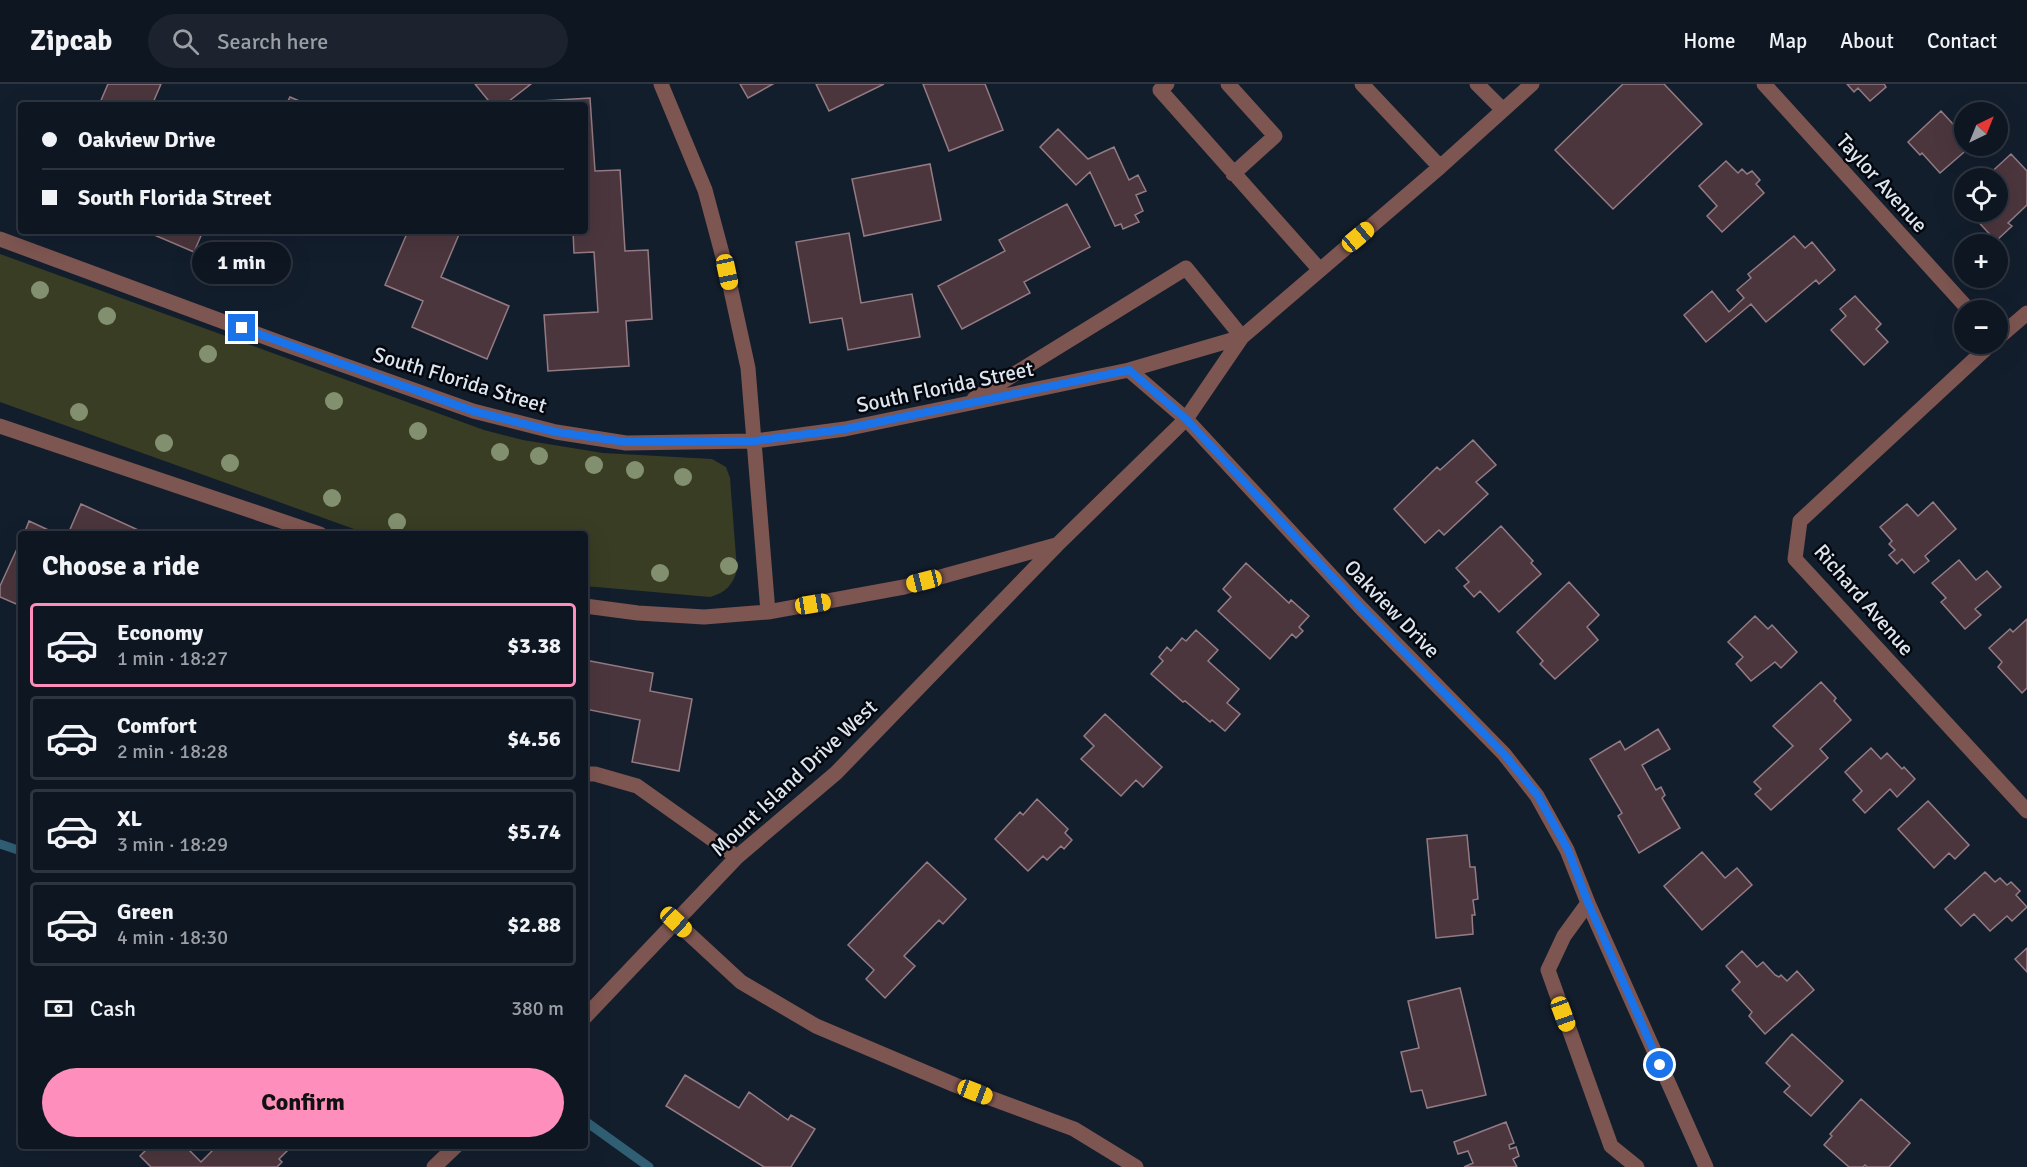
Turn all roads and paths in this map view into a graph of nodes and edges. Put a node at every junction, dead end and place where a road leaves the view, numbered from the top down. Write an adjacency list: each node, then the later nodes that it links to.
1 (661, 84): 22 (street)
2 (1167, 84): 10 (street)
3 (1228, 84): 10 (street)
4 (1362, 84): 9 (street)
5 (1477, 84): 8 (street)
6 (1532, 84): 8 (street, South Florida Street)
7 (1764, 84): 13 (street, Taylor Avenue)
8 (1503, 110): 9 (street, South Florida Street)
9 (1440, 167): 12 (street, South Florida Street)
10 (1233, 174): 12 (street)
11 (0, 239): 22 (street, South Florida Street)
12 (1320, 270): 16 (street, South Florida Street)
13 (1960, 300)
14 (2027, 313): 15 (street)
15 (2008, 329)
16 (1242, 337): 18 (street, South Florida Street); 19 (street); 20 (street, South Florida Street)
17 (1980, 354): 28 (street, Richard Avenue)
18 (1129, 370): 19 (street, South Florida Street); 20 (street, Oakview Drive)
19 (965, 405): 22 (street, South Florida Street)
20 (1186, 419): 24 (street, South Florida Street); 30 (street, Oakview Drive)
21 (0, 426): 23 (street)
22 (755, 441): 26 (street)
23 (311, 531)
24 (1057, 545): 26 (street, South Florida Street); 29 (street, Mount Island Drive West)
25 (588, 606): 26 (street, South Florida Street)
26 (768, 612)
27 (588, 774): 29 (street)
28 (2027, 811)
29 (737, 857): 31 (street, Mount Island Drive West)
30 (1588, 903): 36 (street); 37 (street, Oakview Drive)
31 (676, 922): 32 (street, Mount Island Drive West); 35 (street)
32 (588, 1014)
33 (453, 1149): 34 (street)
34 (434, 1167)
35 (1136, 1167)
36 (1637, 1167)
37 (1706, 1167)

